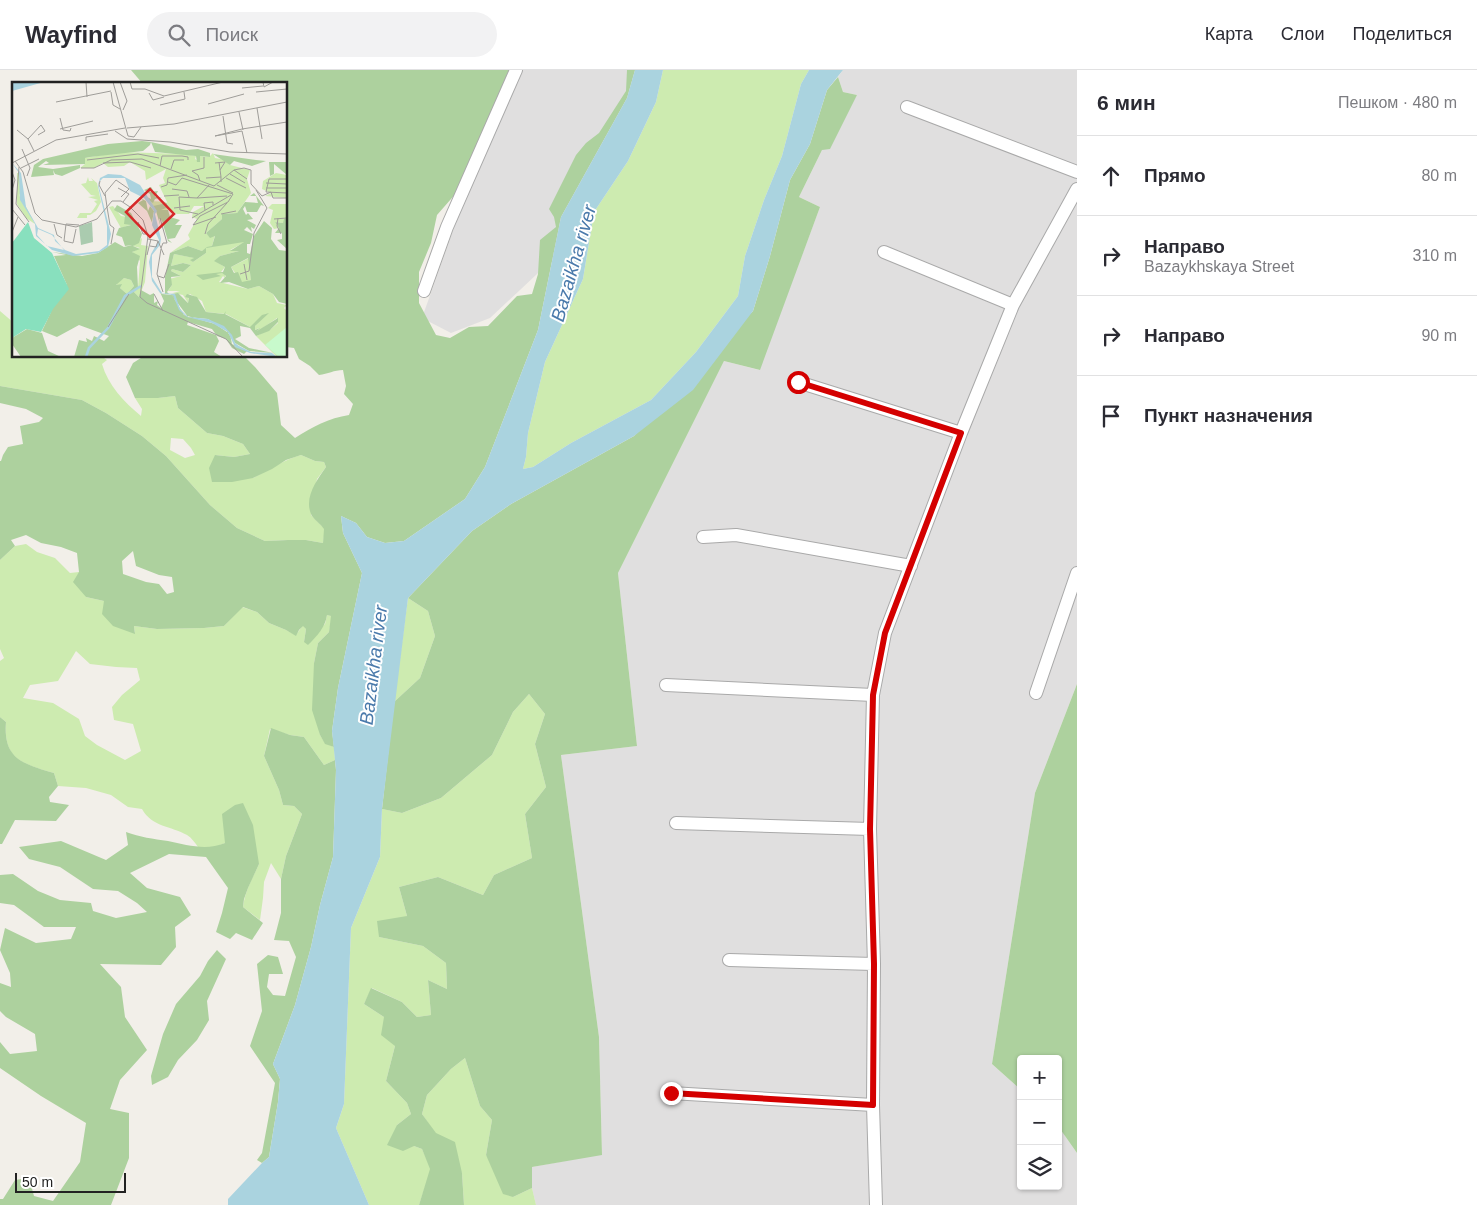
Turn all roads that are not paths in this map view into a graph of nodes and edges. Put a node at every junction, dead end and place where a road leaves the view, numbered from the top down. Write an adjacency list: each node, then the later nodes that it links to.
1 (516, 70): 7 (street)
2 (907, 107): 3 (street)
3 (1077, 172)
4 (1077, 189): 5 (street)
5 (1073, 210): 8 (street)
6 (884, 252): 8 (street)
7 (424, 291)
8 (1013, 305): 10 (street)
9 (798, 382): 10 (street)
10 (961, 433): 12 (street)
11 (703, 537): 12 (street)
12 (911, 566): 16 (street)
13 (1077, 573): 15 (street)
14 (666, 685): 16 (street)
15 (1036, 693)
16 (873, 695): 18 (street)
17 (676, 823): 18 (street)
18 (870, 829): 20 (street)
19 (729, 960): 20 (street)
20 (874, 964): 22 (street)
21 (671, 1093): 22 (street)
22 (873, 1105): 23 (street)
23 (876, 1205)

